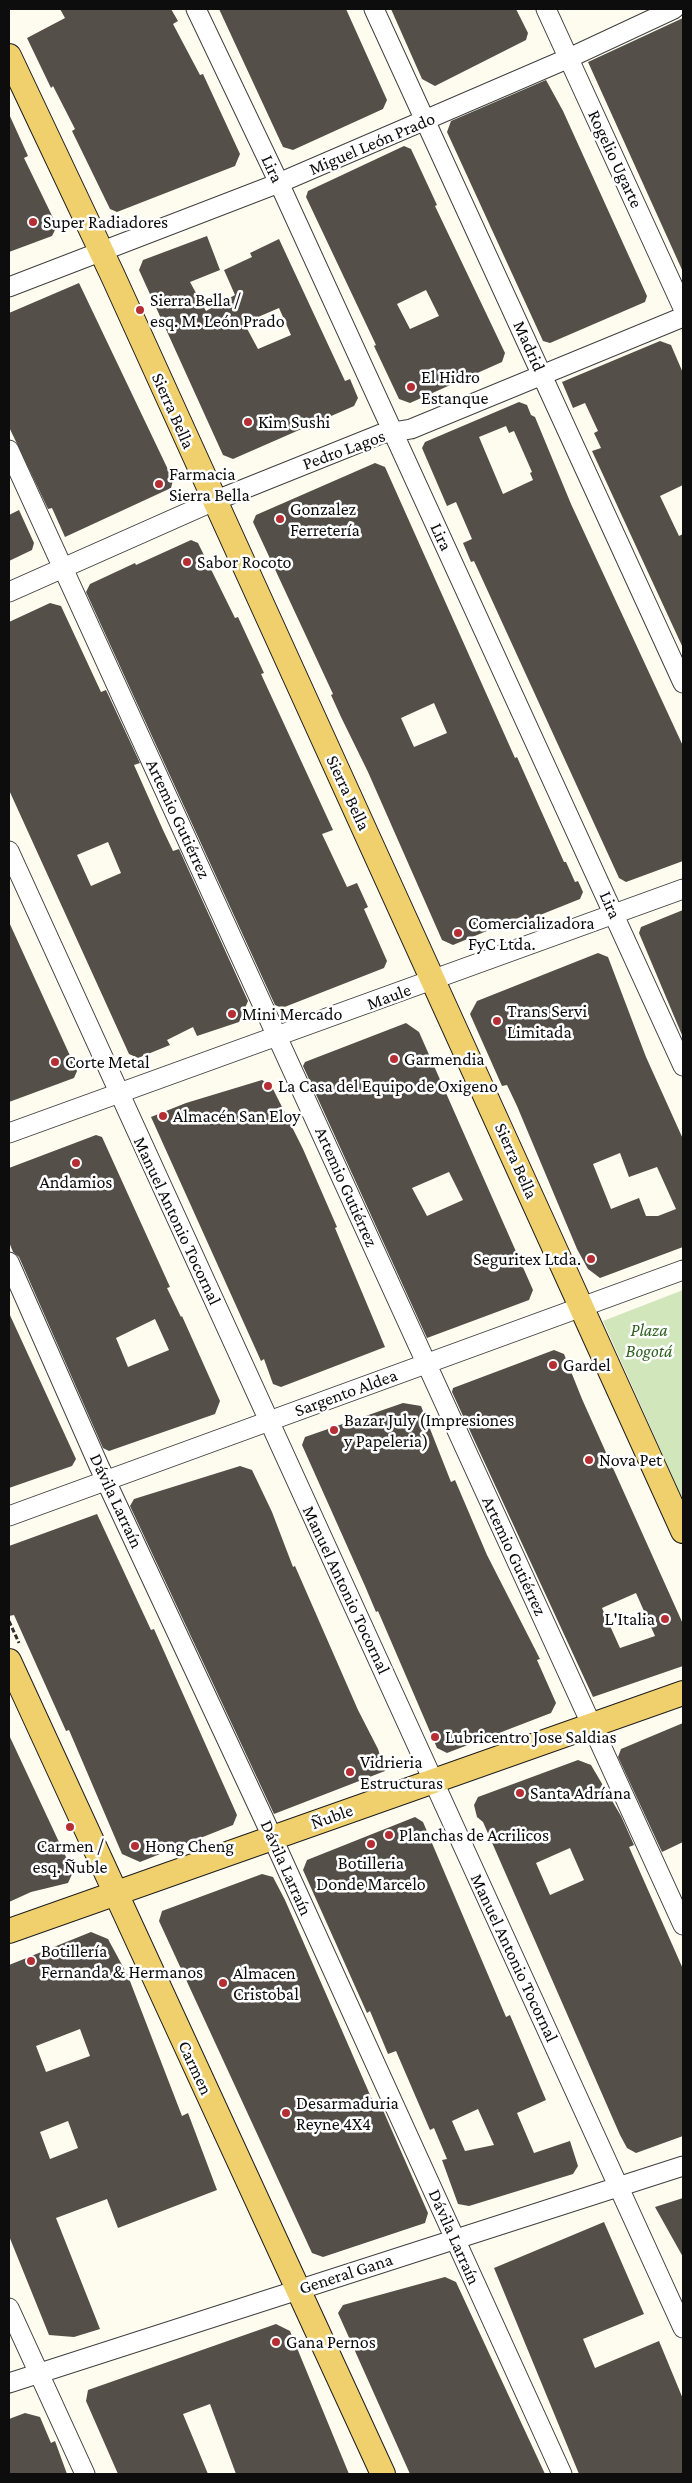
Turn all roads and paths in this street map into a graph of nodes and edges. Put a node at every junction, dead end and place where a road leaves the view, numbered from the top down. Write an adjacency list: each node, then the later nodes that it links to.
1 (196, 9): 8 (street, Lira)
2 (374, 9): 7 (street, Madrid)
3 (546, 9): 6 (street, Rogelio Ugarte)
4 (674, 9): 6 (street, Miguel León Prado)
5 (9, 56): 9 (main road, Sierra Bella)
6 (569, 58): 7 (street, Miguel León Prado); 11 (street, Rogelio Ugarte)
7 (427, 120): 8 (street, Miguel León Prado); 13 (street, Madrid)
8 (279, 183): 9 (street, Miguel León Prado); 14 (street, Lira)
9 (101, 251): 10 (street, Miguel León Prado); 16 (main road, Sierra Bella)
10 (9, 288)
11 (683, 308)
12 (683, 317): 13 (street, Pedro Lagos)
13 (542, 375): 14 (street, Pedro Lagos); 19 (street, Madrid)
14 (393, 432): 16 (street, Pedro Lagos); 22 (street, Lira)
15 (9, 450): 17 (street, Artemio Gutiérrez)
16 (214, 501): 17 (street, Pedro Lagos); 23 (main road, Sierra Bella)
17 (63, 568): 18 (street, Pedro Lagos); 24 (street, Artemio Gutiérrez)
18 (9, 592)
19 (683, 683)
20 (9, 851): 26 (street, Manuel Antonio Tocornal)
21 (683, 889): 22 (street, Maule)
22 (614, 914): 23 (street, Maule); 25 (street, Lira)
23 (434, 980): 24 (street, Maule); 30 (main road, Sierra Bella)
24 (278, 1037): 26 (street, Maule); 31 (street, Artemio Gutiérrez)
25 (683, 1066)
26 (120, 1094): 27 (street, Maule); 32 (street, Manuel Antonio Tocornal)
27 (9, 1133)
28 (9, 1262): 33 (street, Dávila Larraín)
29 (683, 1270): 30 (street, Sargento Aldea)
30 (582, 1307): 31 (street, Sargento Aldea); 35 (main road, Sierra Bella)
31 (427, 1364): 32 (street, Sargento Aldea); 38 (street, Artemio Gutiérrez)
32 (269, 1421): 33 (street, Sargento Aldea); 39 (street, Manuel Antonio Tocornal)
33 (106, 1480): 34 (street, Sargento Aldea); 40 (street, Dávila Larraín)
34 (9, 1516)
35 (683, 1531)
36 (9, 1660): 41 (main road, Carmen)
37 (683, 1693): 38 (main road, Ñuble)
38 (592, 1725): 39 (main road, Ñuble); 42 (street, Artemio Gutiérrez)
39 (434, 1781): 40 (main road, Ñuble); 45 (street, Manuel Antonio Tocornal)
40 (272, 1838): 41 (main road, Ñuble); 46 (street, Dávila Larraín)
41 (115, 1894): 43 (main road, Ñuble); 47 (main road, Carmen)
42 (683, 1925)
43 (9, 1931)
44 (683, 2166): 45 (street, General Gana)
45 (618, 2187): 46 (street, General Gana); 49 (street, Manuel Antonio Tocornal)
46 (455, 2239): 47 (street, General Gana); 54 (street, Dávila Larraín)
47 (299, 2290): 50 (street, General Gana); 53 (main road, Carmen)
48 (9, 2308): 50 (street)
49 (683, 2328)
50 (38, 2373): 51 (street, General Gana); 52 (street)
51 (9, 2383)
52 (85, 2474)
53 (383, 2474)
54 (562, 2474)

